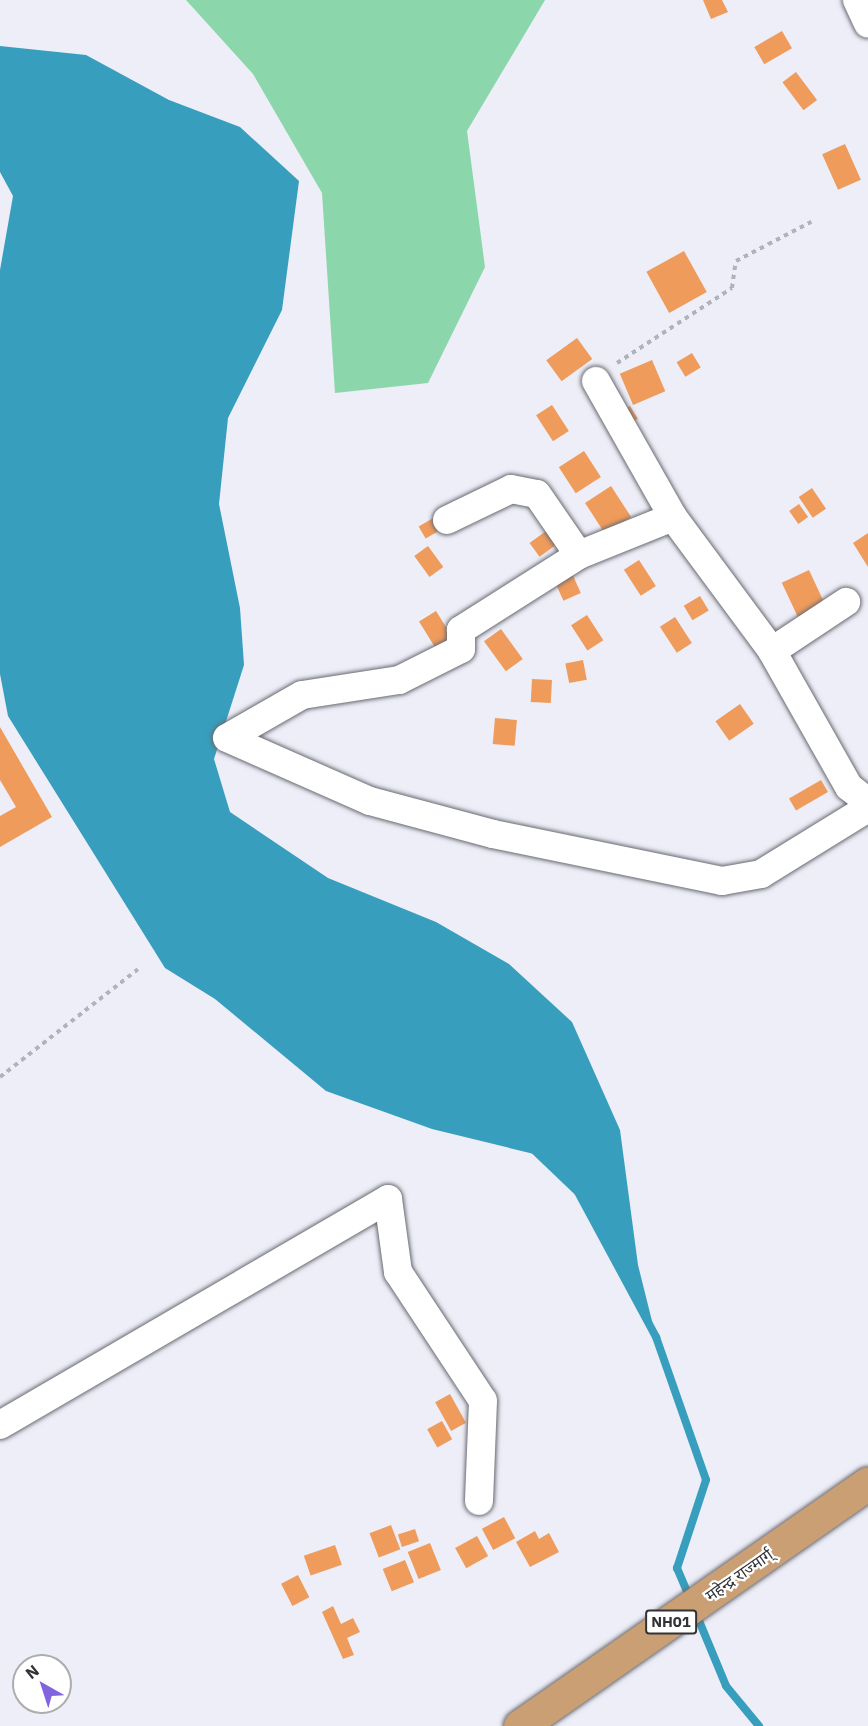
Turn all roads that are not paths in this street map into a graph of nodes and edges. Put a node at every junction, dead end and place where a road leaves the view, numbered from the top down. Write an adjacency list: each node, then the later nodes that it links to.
1 (857, 0): 2 (street)
2 (868, 24)
3 (596, 381): 4 (street)
4 (673, 517): 6 (street); 8 (street)
5 (447, 520): 6 (street)
6 (579, 555): 10 (street)
7 (846, 602): 8 (street)
8 (772, 651): 9 (street)
9 (868, 802)
10 (868, 808)
11 (0, 1425): 13 (street)
12 (868, 1483): 14 (highway, महेन्द्र राज्मार्ग् / NH01)
13 (479, 1501)
14 (520, 1726)

